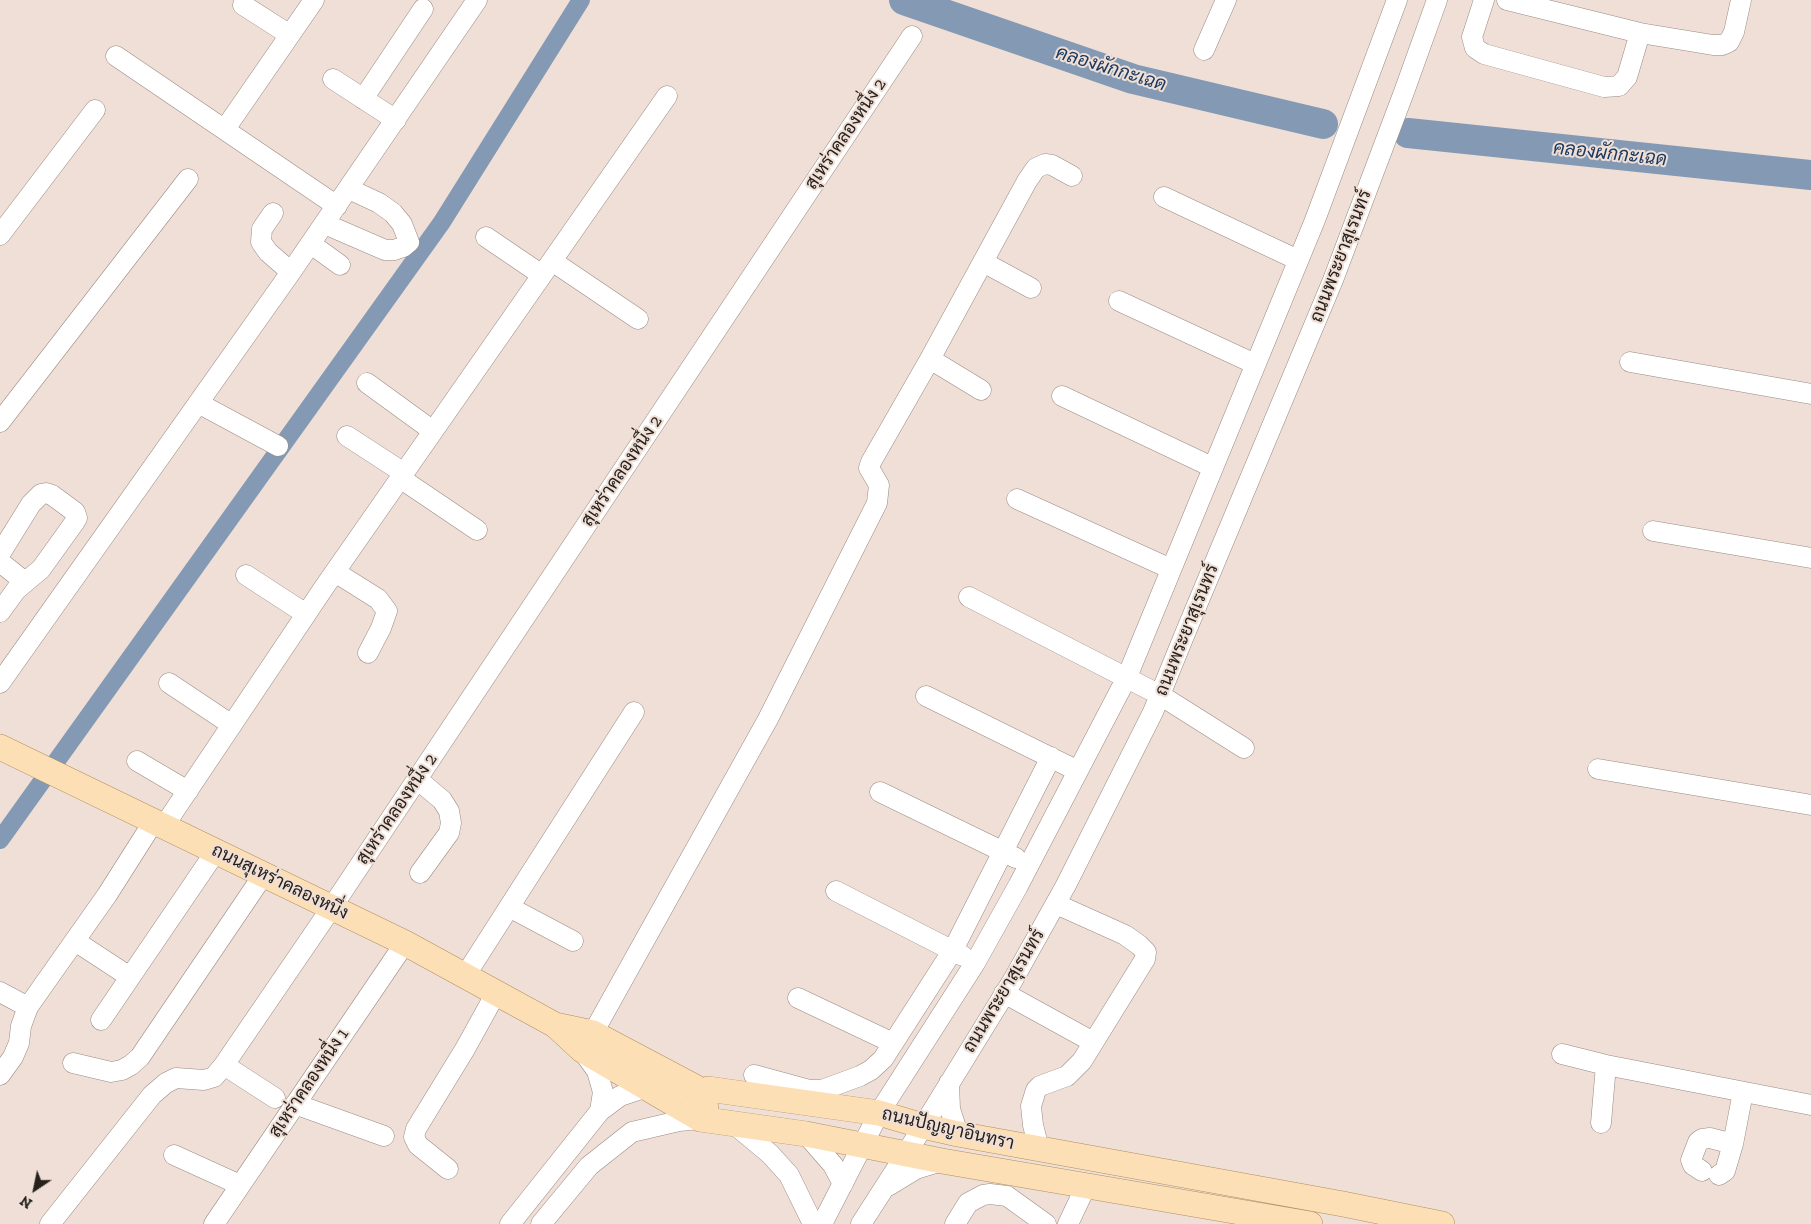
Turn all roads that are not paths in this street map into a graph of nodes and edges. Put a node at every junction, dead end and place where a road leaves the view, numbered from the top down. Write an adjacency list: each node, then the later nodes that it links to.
1 (314, 0): 12 (street)
2 (477, 0): 20 (street)
3 (1226, 0): 14 (street)
4 (1397, 0): 32 (street)
5 (1437, 0): 71 (street, ถนนพระยาสุเรนทร์)
6 (1484, 0): 11 (street)
7 (1507, 0): 11 (street)
8 (1741, 0): 11 (street)
9 (243, 5): 12 (street)
10 (423, 9): 18 (street)
11 (1640, 33)
12 (290, 35): 21 (street)
13 (912, 36): 81 (street, สุเหร่าคลองหนึ่ง 2)
14 (1204, 50)
15 (116, 56): 21 (street)
16 (333, 79): 18 (street)
17 (667, 96): 35 (street)
18 (363, 98): 20 (street)
19 (95, 110): 29 (street)
20 (396, 120): 24 (street)
21 (225, 129): 26 (street)
22 (1072, 176): 33 (street)
23 (188, 179): 48 (street)
24 (349, 189): 26 (street); 28 (street)
25 (1164, 197): 32 (street)
26 (337, 206): 28 (street)
27 (273, 213): 36 (street)
28 (325, 224): 31 (street)
29 (0, 235)
30 (486, 237): 35 (street)
31 (311, 244): 34 (street); 36 (street)
32 (1298, 260): 42 (street)
33 (983, 262): 37 (street); 40 (street)
34 (340, 265)
35 (547, 268): 39 (street); 49 (street)
36 (291, 272): 47 (street)
37 (1031, 288)
38 (1119, 301): 42 (street)
39 (638, 319)
40 (930, 360): 44 (street); 108 (street)
41 (1630, 362): 45 (street)
42 (1255, 364): 52 (street)
43 (367, 383): 49 (street)
44 (981, 390)
45 (1811, 394)
46 (1062, 396): 52 (street)
47 (198, 403): 51 (street); 69 (street)
48 (0, 422)
49 (433, 431): 53 (street)
50 (347, 436): 53 (street)
51 (278, 446)
52 (1212, 467): 60 (street)
53 (402, 476): 55 (street); 61 (street)
54 (1017, 499): 60 (street)
55 (477, 530)
56 (1653, 531): 58 (street)
57 (0, 554): 63 (street)
58 (1811, 558)
59 (0, 562): 63 (street)
60 (1171, 568): 68 (street)
61 (335, 572): 66 (street); 67 (street)
62 (246, 575): 66 (street)
63 (25, 582): 65 (street)
64 (969, 597): 68 (street)
65 (0, 612)
66 (306, 614): 74 (street)
67 (368, 653)
68 (1126, 677): 71 (street); 80 (street)
69 (0, 683)
70 (169, 683): 74 (street)
71 (1160, 695): 76 (street); 92 (street, ถนนพระยาสุเรนทร์)
72 (926, 696): 77 (street)
73 (634, 712): 94 (street)
74 (232, 726): 82 (street)
75 (0, 747): 85 (main road, ถนนสุเหร่าคลองหนึ่ง)
76 (1244, 748)
77 (1051, 757): 80 (street); 87 (street)
78 (137, 761): 82 (street)
79 (1598, 769): 84 (street)
80 (1078, 771): 88 (street)
81 (418, 778): 89 (street); 93 (street, สุเหร่าคลองหนึ่ง 2)
82 (188, 791): 85 (street)
83 (880, 792): 87 (street)
84 (1811, 805)
85 (159, 823): 86 (main road, ถนนสุเหร่าคลองหนึ่ง); 95 (street)
86 (216, 851): 90 (main road, ถนนสุเหร่าคลองหนึ่ง); 101 (street)
87 (1003, 854): 88 (street); 98 (street)
88 (1029, 864): 99 (street)
89 (420, 873)
90 (264, 874): 93 (main road, ถนนสุเหร่าคลองหนึ่ง); 112 (street)
91 (836, 891): 98 (street)
92 (1056, 904): 104 (street, ถนนพระยาสุเรนทร์); 109 (street)
93 (332, 907): 97 (main road, ถนนสุเหร่าคลองหนึ่ง); 113 (street, สุเหร่าคลองหนึ่ง 2)
94 (509, 907): 96 (street); 100 (street)
95 (75, 941): 101 (street); 106 (street)
96 (573, 941)
97 (405, 943): 100 (main road, ถนนสุเหร่าคลองหนึ่ง); 122 (street, สุเหร่าคลองหนึ่ง 1)
98 (952, 950): 99 (street); 110 (street)
99 (975, 963): 125 (street)
100 (465, 976): 103 (main road, ถนนสุเหร่าคลองหนึ่ง)
101 (130, 977): 107 (street)
102 (0, 992): 106 (street)
103 (496, 994): 108 (main road, ถนนสุเหร่าคลองหนึ่ง); 139 (street)
104 (1004, 994): 109 (street); 117 (street, ถนนพระยาสุเรนทร์)
105 (798, 998): 110 (street)
106 (28, 1007): 115 (street)
107 (101, 1020)
108 (588, 1042): 118 (main road, ถนนสุเหร่าคลองหนึ่ง); 119 (main road, ถนนสุเหร่าคลองหนึ่ง); 124 (street)
109 (1093, 1042): 135 (street)
110 (893, 1043): 116 (street)
111 (1562, 1054): 114 (street)
112 (72, 1063)
113 (224, 1065): 121 (street); 144 (street, สุเหร่าคลองหนึ่ง 2)
114 (1606, 1065): 120 (street); 127 (street)
115 (0, 1075)
116 (754, 1075)
117 (949, 1083): 129 (street, ถนนพระยาสุเรนทร์); 131 (street)
118 (647, 1087): 119 (street, ถนนปัญญาอินทรา); 124 (street, ถนนปัญญาอินทรา); 126 (main road, ถนนสุเหร่าคลองหนึ่ง)
119 (701, 1088): 125 (main road, ถนนปัญญาอินทรา); 126 (main road)
120 (1743, 1092): 123 (street); 134 (street)
121 (275, 1098)
122 (295, 1104): 132 (street); 141 (street, สุเหร่าคลองหนึ่ง 1)
123 (1811, 1105)
124 (600, 1111): 146 (street, ถนนปัญญาอินทรา)
125 (879, 1113): 129 (main road, ถนนปัญญาอินทรา); 133 (street)
126 (700, 1119): 128 (main road, ถนนปัญญาอินทรา); 147 (street, ถนนปัญญาอินทรา)
127 (1601, 1123)
128 (734, 1124): 130 (main road, ถนนปัญญาอินทรา); 148 (street)
129 (923, 1126): 131 (main road, ถนนปัญญาอินทรา); 136 (street, ถนนพระยาสุเรนทร์)
130 (806, 1134): 133 (main road, ถนนปัญญาอินทรา); 140 (street)
131 (958, 1134): 135 (main road, ถนนปัญญาอินทรา)
132 (384, 1136)
133 (863, 1144): 136 (main road, ถนนปัญญาอินทรา); 140 (street)
134 (1733, 1144): 134 (street)
135 (1039, 1149): 155 (main road, ถนนปัญญาอินทรา)
136 (906, 1154): 138 (main road, ถนนปัญญาอินทรา); 143 (street, ถนนพระยาสุเรนทร์)
137 (174, 1155): 141 (street)
138 (942, 1162): 142 (main road, ถนนปัญญาอินทรา); 143 (street)
139 (448, 1169)
140 (843, 1184): 149 (street)
141 (240, 1185): 145 (street, สุเหร่าคลองหนึ่ง 1)
142 (1086, 1186): 153 (street); 154 (main road, ถนนปัญญาอินทรา)
143 (880, 1191): 150 (street, ถนนพระยาสุเรนทร์)
144 (50, 1224)
145 (214, 1224)
146 (510, 1224)
147 (541, 1224)
148 (813, 1224)
149 (822, 1224)
150 (861, 1224)
151 (955, 1224): 152 (street)
152 (1046, 1224)
153 (1068, 1224)
154 (1310, 1224)
155 (1442, 1224)

